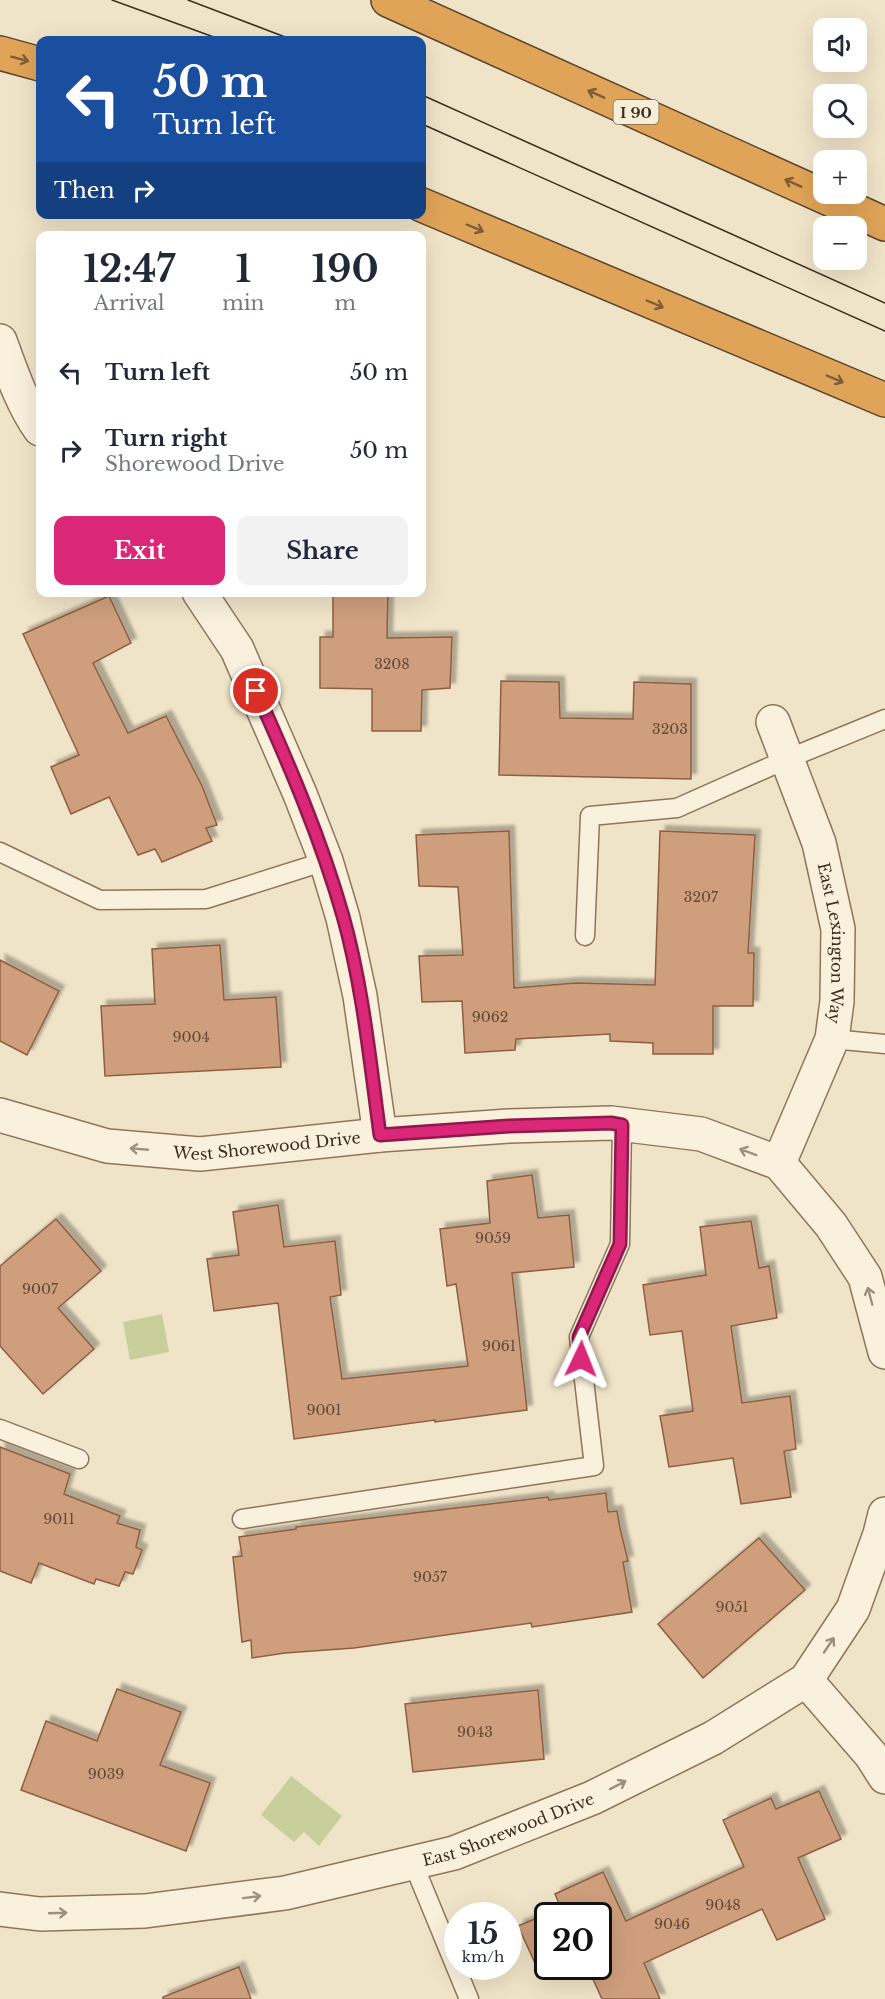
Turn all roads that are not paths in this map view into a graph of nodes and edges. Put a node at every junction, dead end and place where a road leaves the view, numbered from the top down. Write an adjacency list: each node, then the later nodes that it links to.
1 (388, 0): 5 (highway, I 90, one-way to 1)
2 (0, 53): 3 (highway, one-way to 3)
3 (36, 63)
4 (426, 207): 7 (highway, one-way to 7)
5 (885, 224)
6 (0, 341): 8 (street)
7 (885, 400)
8 (36, 424)
9 (202, 597): 14 (street)
10 (885, 719): 12 (lane)
11 (773, 722): 12 (street, East Lexington Way)
12 (787, 759): 15 (lane); 16 (street, East Lexington Way)
13 (0, 852): 14 (lane)
14 (326, 861): 20 (street)
15 (585, 936)
16 (832, 1039): 17 (lane); 21 (street, East Lexington Way)
17 (885, 1044)
18 (0, 1115): 20 (street, West Shorewood Drive, one-way to 18)
19 (622, 1125): 20 (street, West Shorewood Drive); 21 (street, West Shorewood Drive, one-way to 19); 26 (lane)
20 (380, 1135)
21 (779, 1163): 22 (street, one-way to 21)
22 (885, 1352)
23 (0, 1429): 24 (lane)
24 (78, 1460)
25 (885, 1514): 27 (street, East Shorewood Drive, one-way to 25)
26 (242, 1519)
27 (806, 1680): 28 (street); 29 (street, East Shorewood Drive, one-way to 27)
28 (885, 1777)
29 (412, 1863): 30 (street, East Shorewood Drive, one-way to 29); 31 (lane)
30 (0, 1909)
31 (470, 1999)

